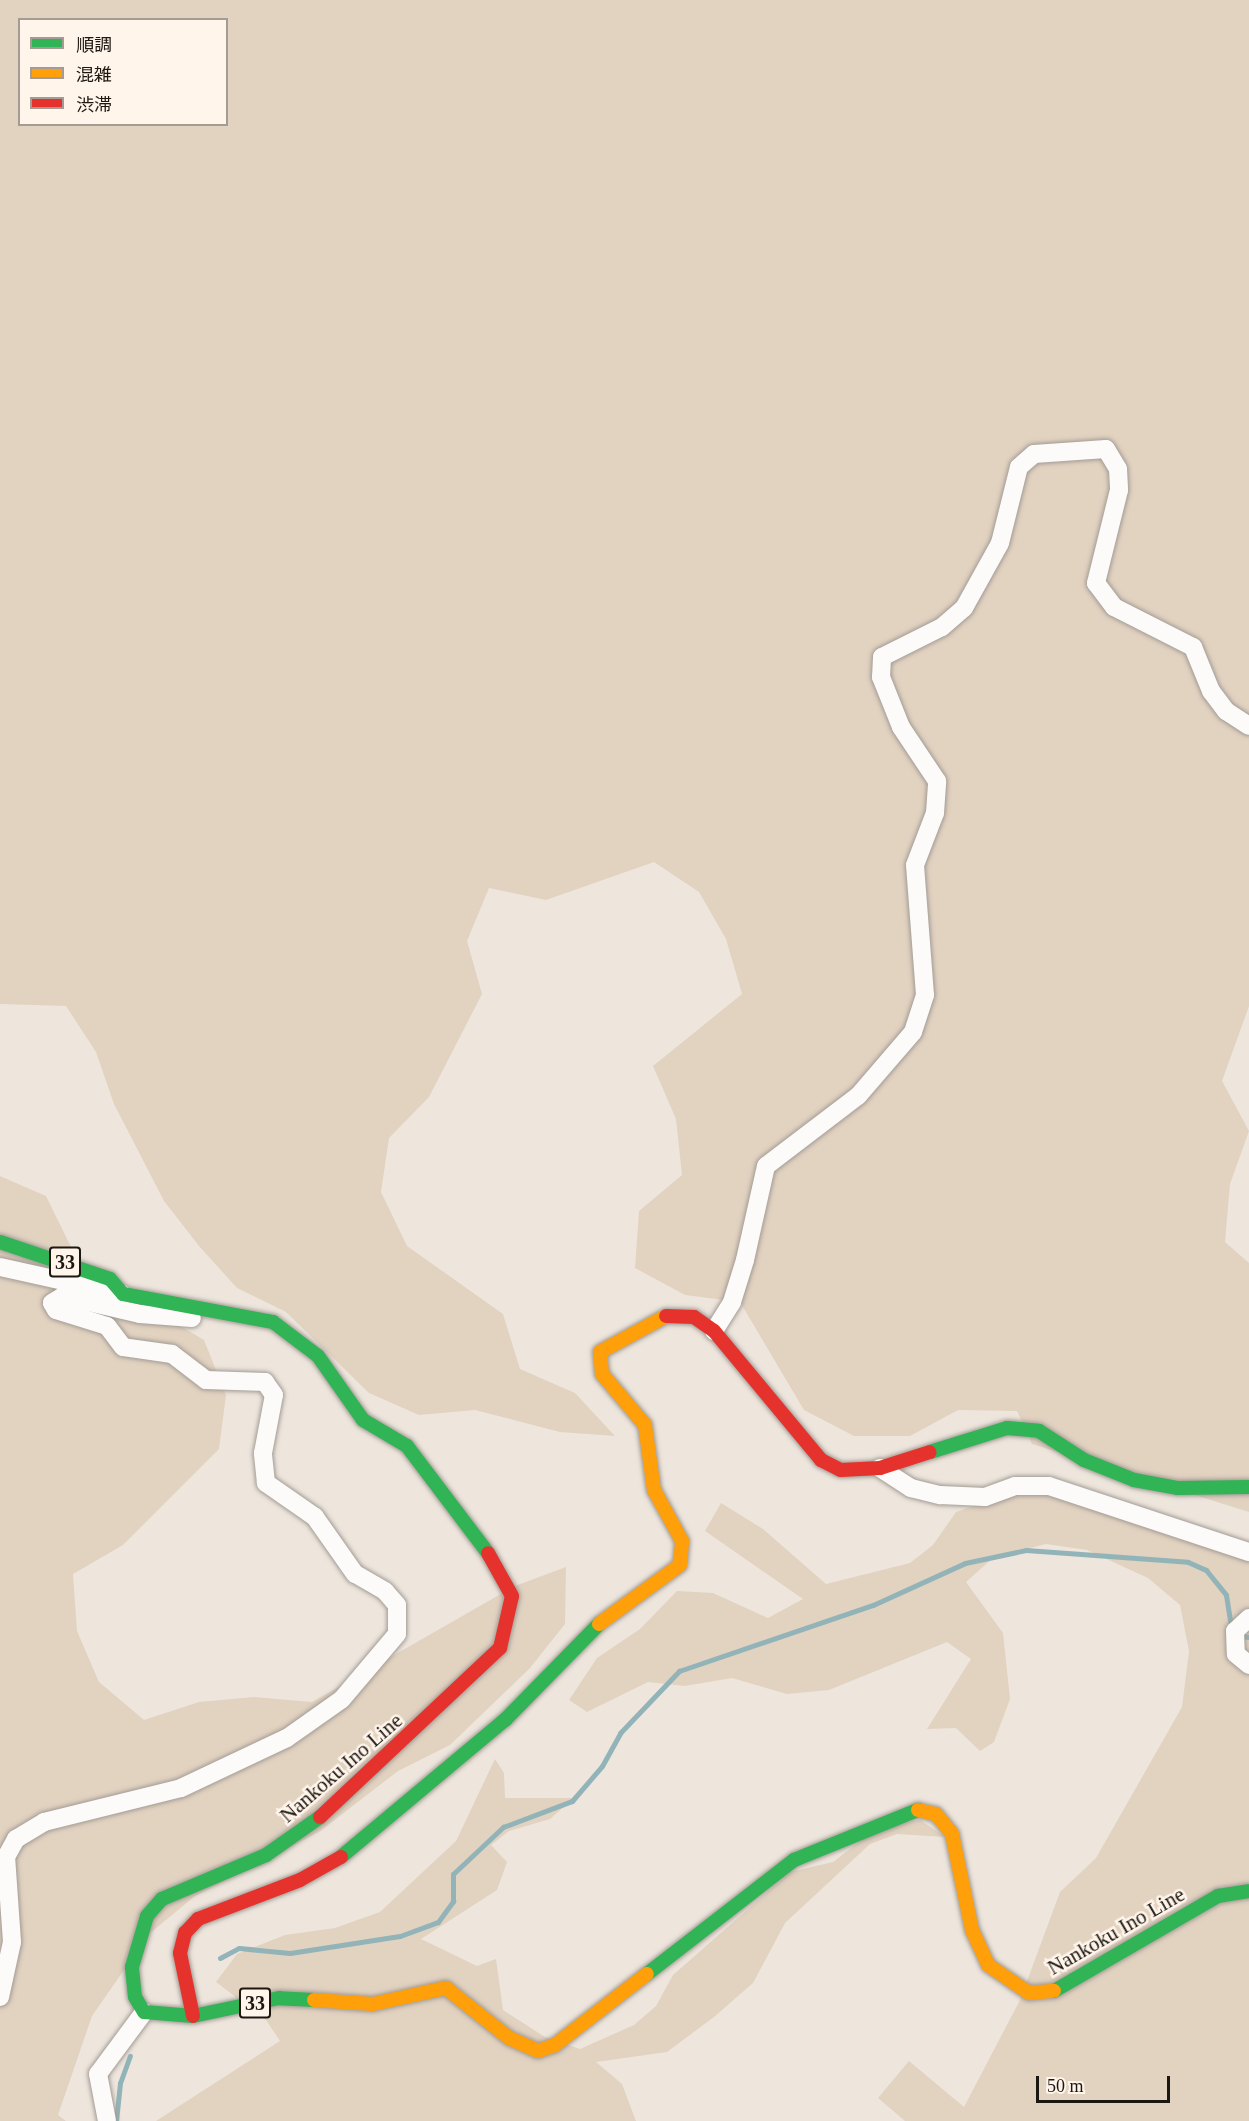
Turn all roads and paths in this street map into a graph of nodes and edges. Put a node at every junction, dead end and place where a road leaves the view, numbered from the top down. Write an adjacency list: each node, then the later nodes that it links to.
1 (1249, 726): 6 (street)
2 (0, 1242): 4 (main road, Nankoku Ino Line / 33)
3 (0, 1267): 4 (street)
4 (123, 1294): 5 (main road, Nankoku Ino Line / 33)
5 (238, 1313): 13 (street); 14 (main road, Nankoku Ino Line / 33)
6 (714, 1331): 7 (main road); 15 (main road)
7 (880, 1468): 8 (main road); 9 (street)
8 (1249, 1487)
9 (1249, 1552)
10 (1249, 1618): 11 (street)
11 (1249, 1665)
12 (1249, 1891): 15 (main road, Nankoku Ino Line / 33)
13 (0, 1997)
14 (144, 2012): 15 (main road, Nankoku Ino Line / 33); 16 (street)
15 (193, 2016)
16 (107, 2121)

